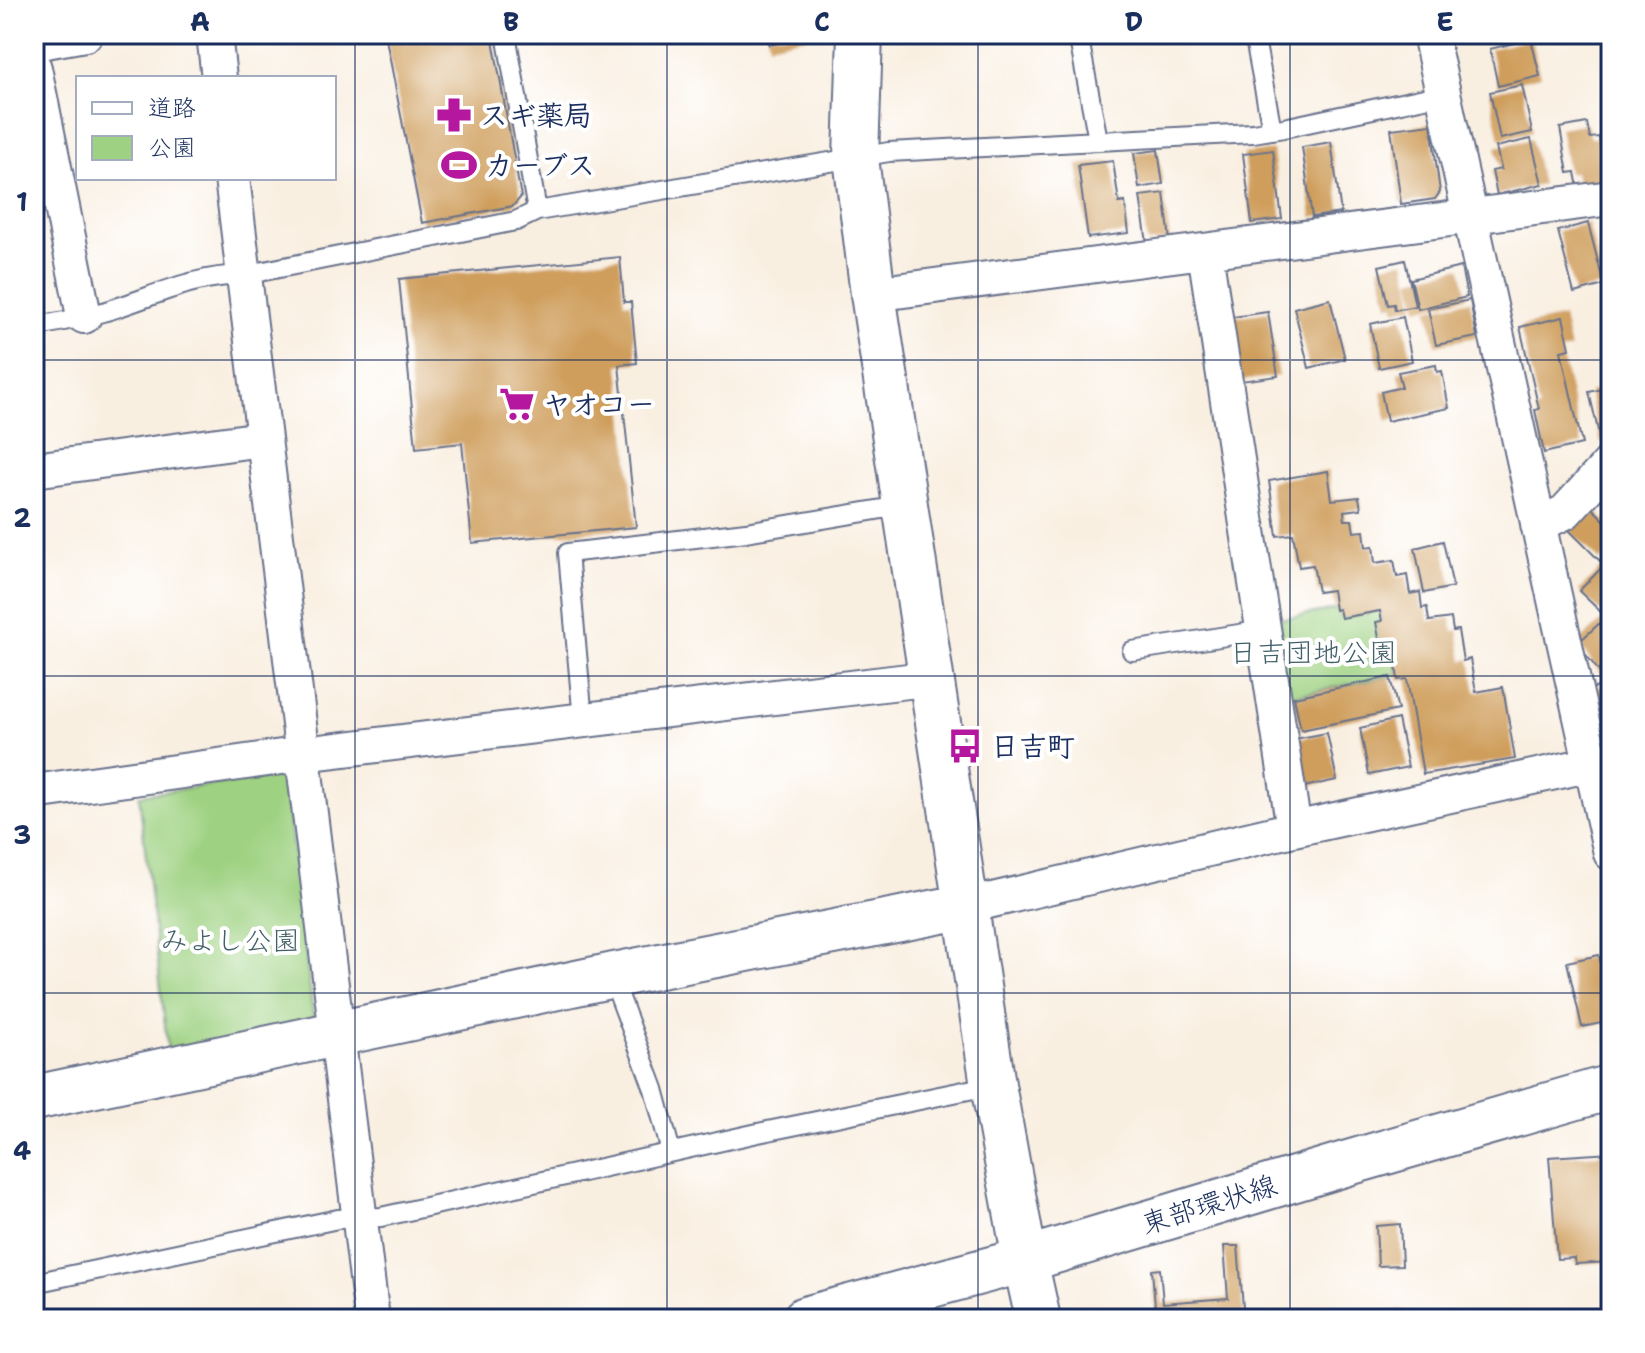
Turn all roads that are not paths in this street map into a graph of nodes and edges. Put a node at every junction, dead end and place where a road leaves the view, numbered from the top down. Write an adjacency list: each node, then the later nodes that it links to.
1 (35, 34): 9 (street)
2 (85, 34): 9 (street)
3 (214, 34): 12 (street)
4 (506, 34): 19 (lane)
5 (860, 34): 16 (street)
6 (1078, 34): 15 (lane)
7 (1254, 34): 14 (lane)
8 (1430, 34): 13 (street)
9 (34, 43): 10 (street)
10 (34, 53)
11 (34, 68): 24 (street)
12 (219, 76)
13 (1443, 94): 14 (lane); 20 (street)
14 (1272, 130): 15 (lane)
15 (1098, 140): 16 (lane)
16 (856, 158): 19 (lane); 23 (street)
17 (232, 180): 22 (street)
18 (1611, 198): 20 (street)
19 (537, 211): 22 (lane)
20 (1469, 216): 21 (street); 30 (street)
21 (1205, 252): 23 (street); 31 (street)
22 (244, 275): 24 (lane); 26 (street)
23 (873, 294): 29 (street)
24 (84, 316): 25 (lane)
25 (34, 327)
26 (262, 439): 28 (street); 35 (street)
27 (1611, 462): 30 (street)
28 (34, 470)
29 (906, 505): 33 (street); 34 (lane)
30 (1538, 525): 36 (street)
31 (1264, 630): 32 (lane); 38 (street)
32 (1132, 651)
33 (933, 678): 34 (street); 40 (street)
34 (583, 720): 35 (street)
35 (303, 754): 37 (street); 42 (street)
36 (1601, 763): 38 (street); 39 (street)
37 (34, 792)
38 (1294, 829): 40 (street)
39 (1611, 853)
40 (967, 906): 41 (street); 43 (street)
41 (614, 975): 42 (street); 46 (lane)
42 (336, 1034): 45 (street); 47 (street)
43 (993, 1085): 46 (lane); 48 (street)
44 (1611, 1087): 48 (street, 東部環状線)
45 (34, 1098)
46 (671, 1152): 47 (lane)
47 (359, 1218): 49 (lane); 50 (street)
48 (1025, 1260): 51 (street, 東部環状線); 52 (street)
49 (34, 1283)
50 (372, 1319)
51 (805, 1319)
52 (1038, 1319)

